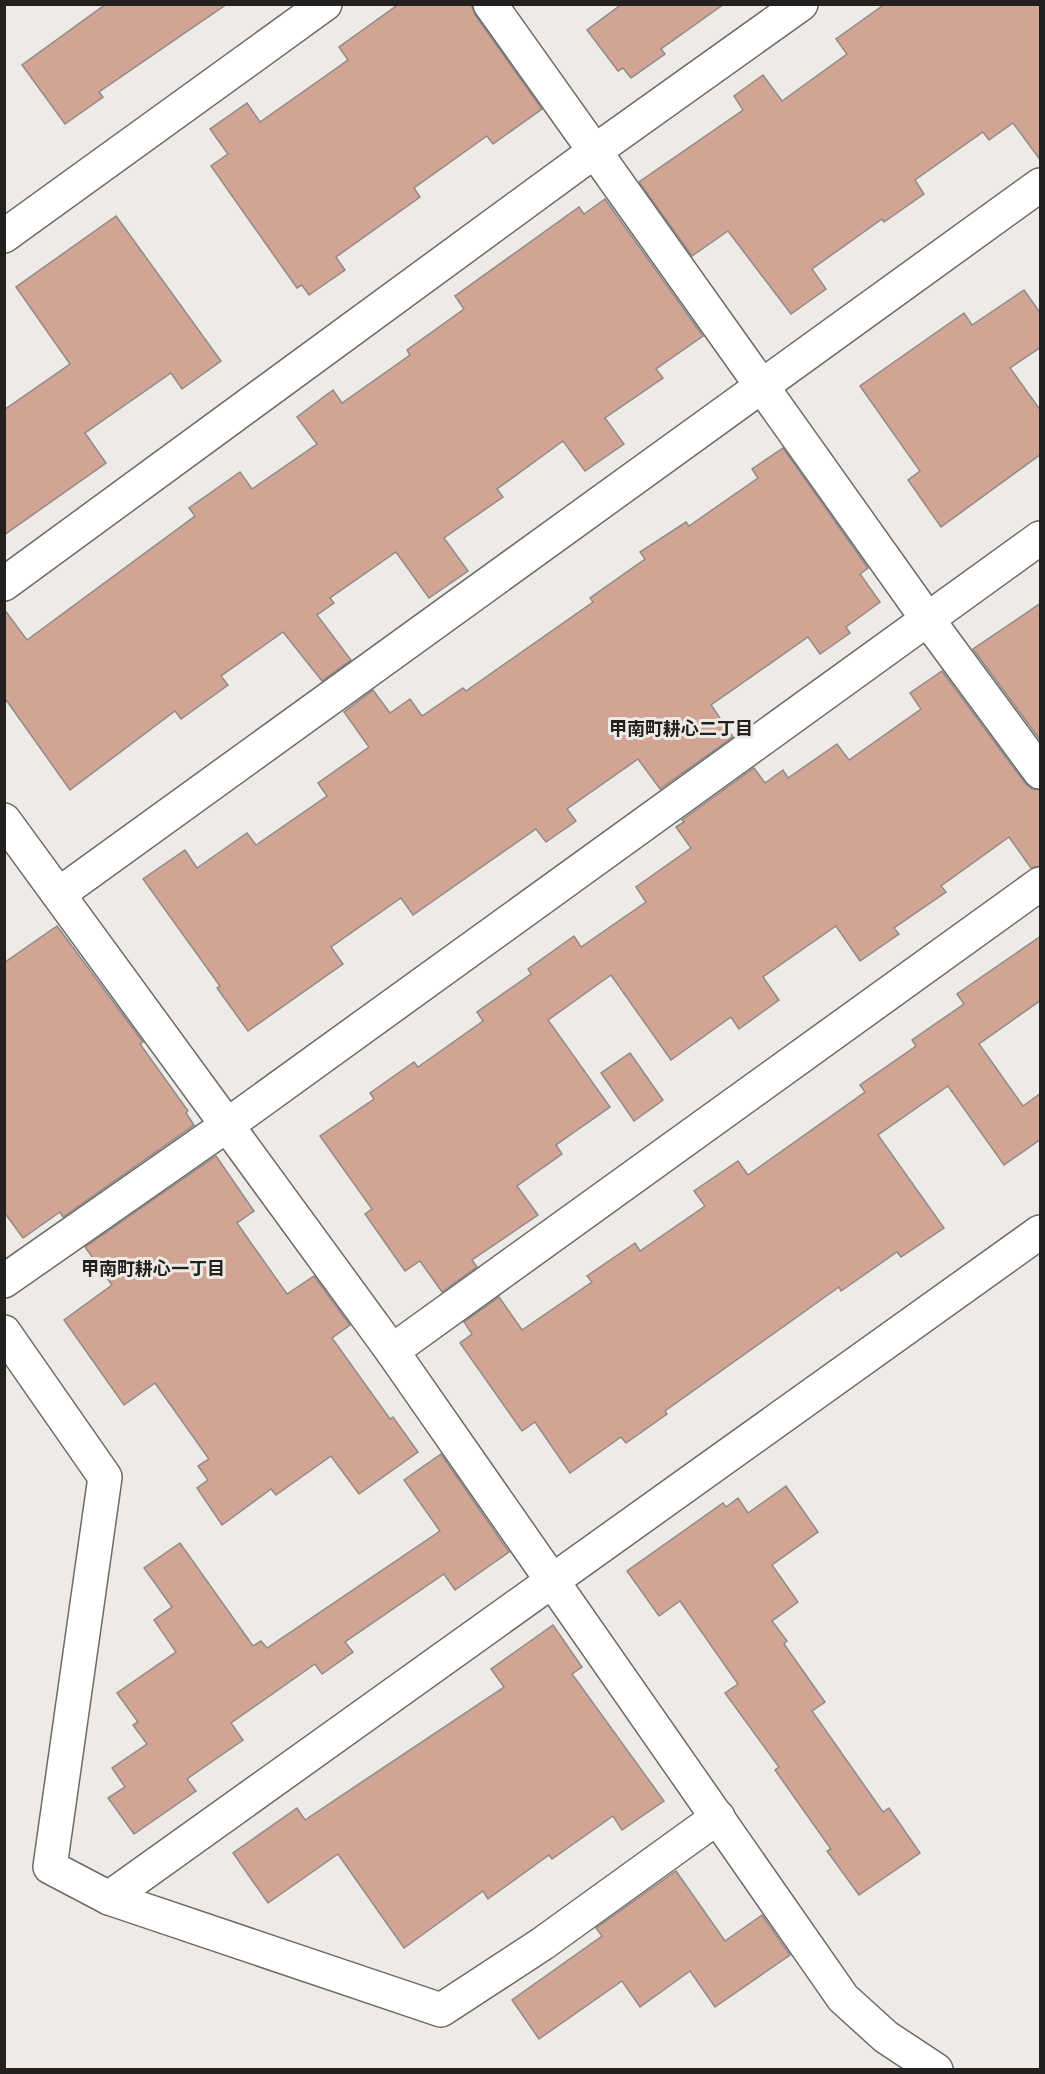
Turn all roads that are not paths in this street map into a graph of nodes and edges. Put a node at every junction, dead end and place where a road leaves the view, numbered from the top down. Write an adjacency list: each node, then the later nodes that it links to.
1 (325, 4): 6 (street)
2 (490, 4): 4 (street)
3 (801, 4): 4 (street)
4 (596, 151): 7 (street); 9 (street)
5 (1041, 185): 7 (street)
6 (4, 236)
7 (761, 387): 10 (street); 14 (street)
8 (1041, 538): 10 (street)
9 (4, 584)
10 (928, 620): 11 (street); 15 (street)
11 (1041, 772)
12 (4, 820): 14 (street)
13 (1041, 884): 19 (street)
14 (59, 894): 15 (street)
15 (226, 1126): 17 (street); 19 (street)
16 (1041, 1232): 20 (street)
17 (4, 1281)
18 (4, 1332): 22 (street)
19 (392, 1351): 20 (street)
20 (551, 1582): 21 (street); 22 (street)
21 (718, 1817): 22 (street); 23 (street)
22 (109, 1898)
23 (936, 2070)

